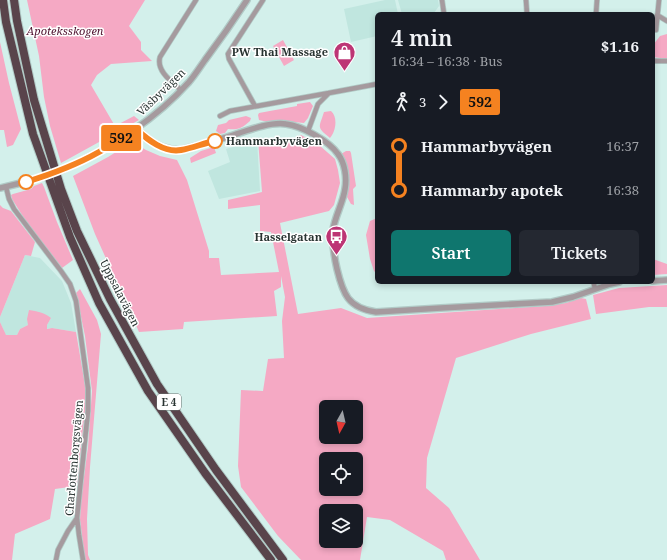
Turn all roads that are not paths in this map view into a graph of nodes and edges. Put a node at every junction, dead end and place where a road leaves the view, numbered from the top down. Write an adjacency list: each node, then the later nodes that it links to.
1 (3, 0): 37 (highway, Uppsalavägen / E 4)
2 (14, 0): 38 (highway, Uppsalavägen / E 4)
3 (196, 0): 19 (street)
4 (247, 0): 19 (street, Väsbyvägen)
5 (263, 0): 21 (street)
6 (442, 0): 10 (street)
7 (526, 0): 11 (street)
8 (597, 0): 12 (street)
9 (659, 0): 13 (street)
10 (444, 12)
11 (527, 12)
12 (596, 12)
13 (657, 15): 14 (street); 15 (street)
14 (667, 21)
15 (656, 30)
16 (655, 61): 17 (street)
17 (667, 61)
18 (375, 84): 20 (street)
19 (181, 90): 23 (street, Väsbyvägen)
20 (329, 93): 21 (street); 24 (street)
21 (255, 106): 22 (street)
22 (220, 116)
23 (136, 129): 24 (street); 25 (street, Väsbyvägen)
24 (308, 131): 33 (street)
25 (62, 170)
26 (43, 177): 27 (street)
27 (6, 187): 28 (street); 34 (street, Charlottenborgsvägen)
28 (0, 188)
29 (655, 280): 30 (street)
30 (667, 280)
31 (594, 284): 33 (street)
32 (610, 284): 33 (street)
33 (595, 289)
34 (77, 518): 35 (street); 36 (street, Charlottenborgsvägen)
35 (56, 560)
36 (83, 560)
37 (271, 560)
38 (283, 560)

